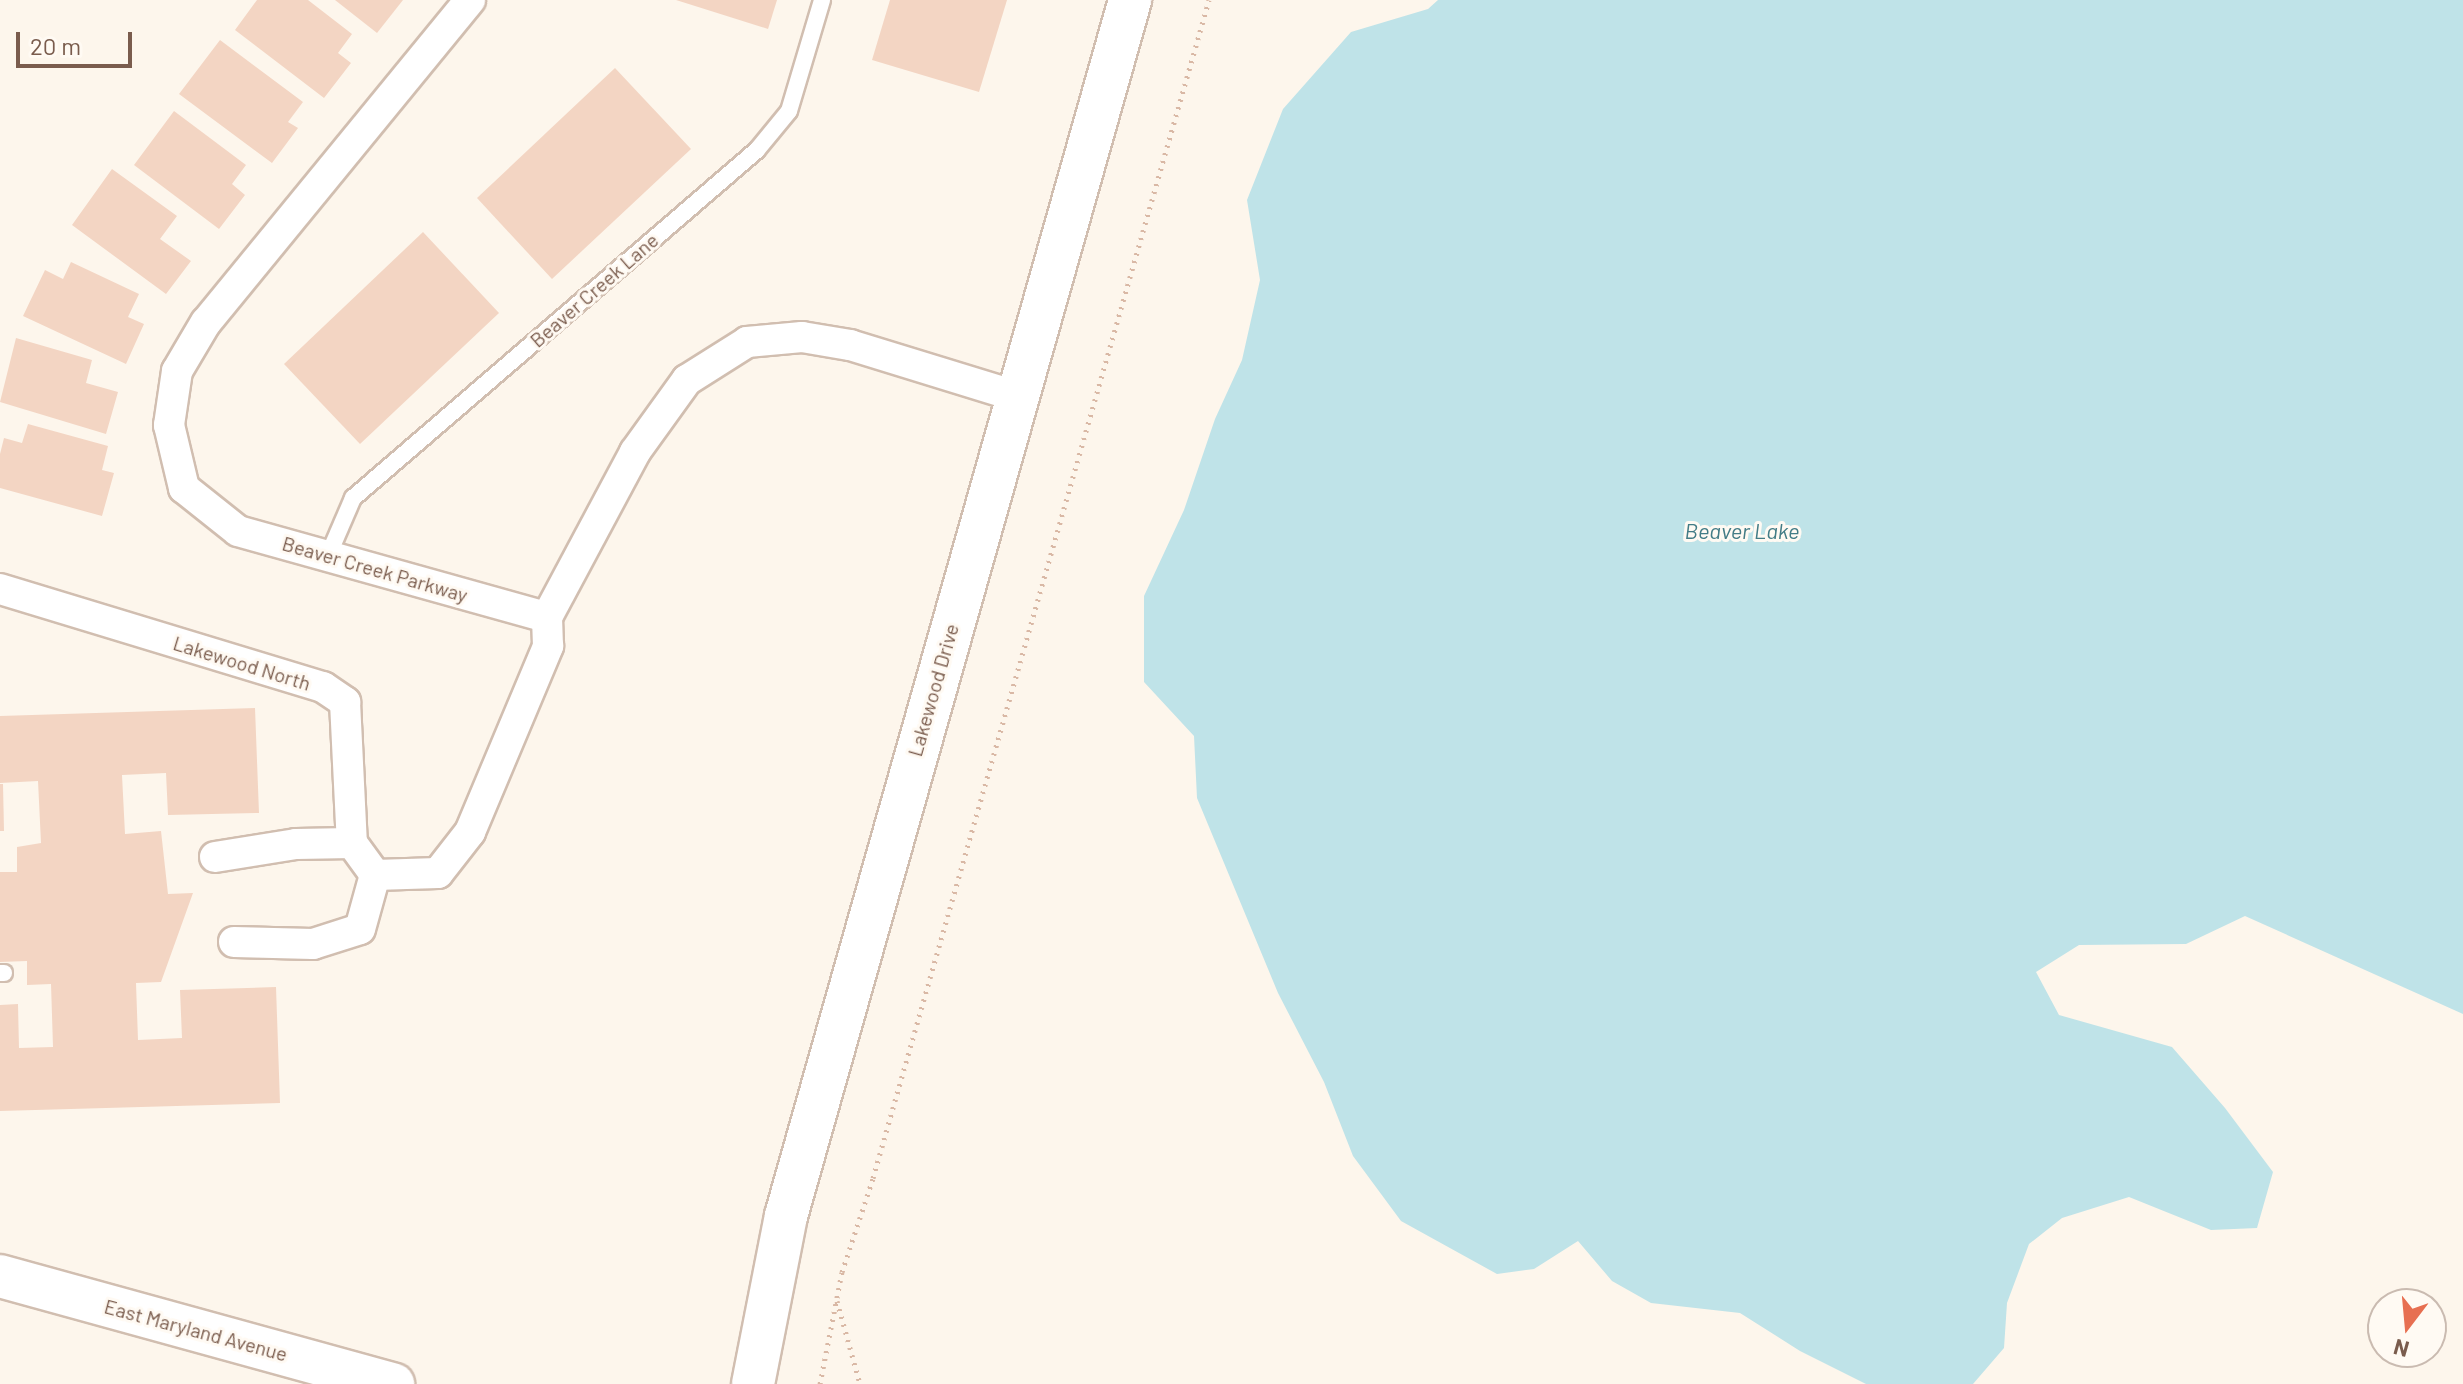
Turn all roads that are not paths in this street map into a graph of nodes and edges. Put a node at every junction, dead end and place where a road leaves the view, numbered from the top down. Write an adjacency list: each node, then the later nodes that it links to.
1 (470, 0): 5 (street, Beaver Creek Parkway)
2 (822, 0): 5 (lane, Beaver Creek Lane)
3 (1130, 0): 4 (street, Lakewood Drive)
4 (1016, 396): 7 (street); 14 (street, Lakewood Drive)
5 (328, 556): 7 (street, Beaver Creek Parkway)
6 (0, 589): 8 (street, Lakewood North)
7 (547, 617): 10 (street)
8 (352, 843): 9 (street); 10 (street)
9 (215, 857)
10 (375, 875): 11 (street)
11 (234, 942)
12 (0, 1276): 13 (street, East Maryland Avenue)
13 (393, 1384)
14 (753, 1384)

